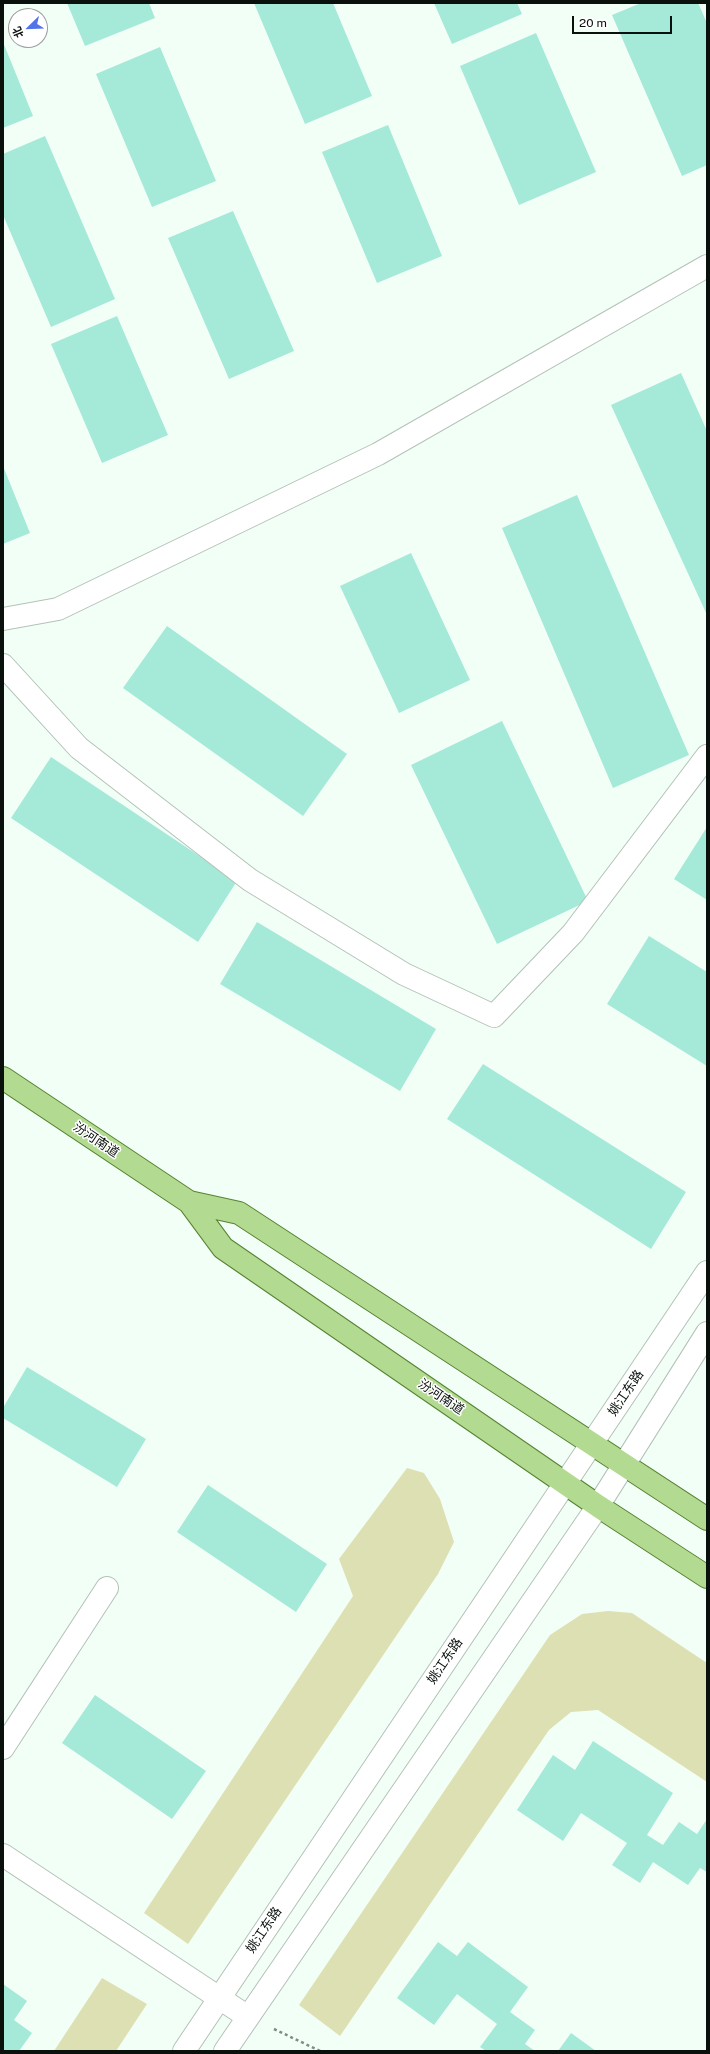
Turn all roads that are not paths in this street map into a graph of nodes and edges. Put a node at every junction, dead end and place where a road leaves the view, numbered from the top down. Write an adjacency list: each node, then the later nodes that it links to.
1 (707, 266): 2 (street)
2 (3, 618)
3 (3, 665): 4 (street)
4 (707, 756)
5 (3, 1078): 6 (main road, 汾河南道)
6 (189, 1202): 9 (main road, 汾河南道); 11 (main road, 汾河南道)
7 (707, 1272): 9 (street, 姚江东路)
8 (707, 1333): 10 (street)
9 (592, 1442): 10 (main road, 汾河南道); 11 (street, 姚江东路)
10 (624, 1463): 12 (street); 13 (main road, 汾河南道)
11 (565, 1483): 12 (main road, 汾河南道); 18 (street, 姚江东路)
12 (598, 1506): 14 (main road, 汾河南道); 19 (street)
13 (707, 1519)
14 (707, 1577)
15 (107, 1588): 16 (street)
16 (3, 1748)
17 (3, 1855): 18 (street)
18 (219, 1997): 19 (street); 20 (street, 姚江东路)
19 (248, 2017): 21 (street)
20 (184, 2051)
21 (225, 2051)

